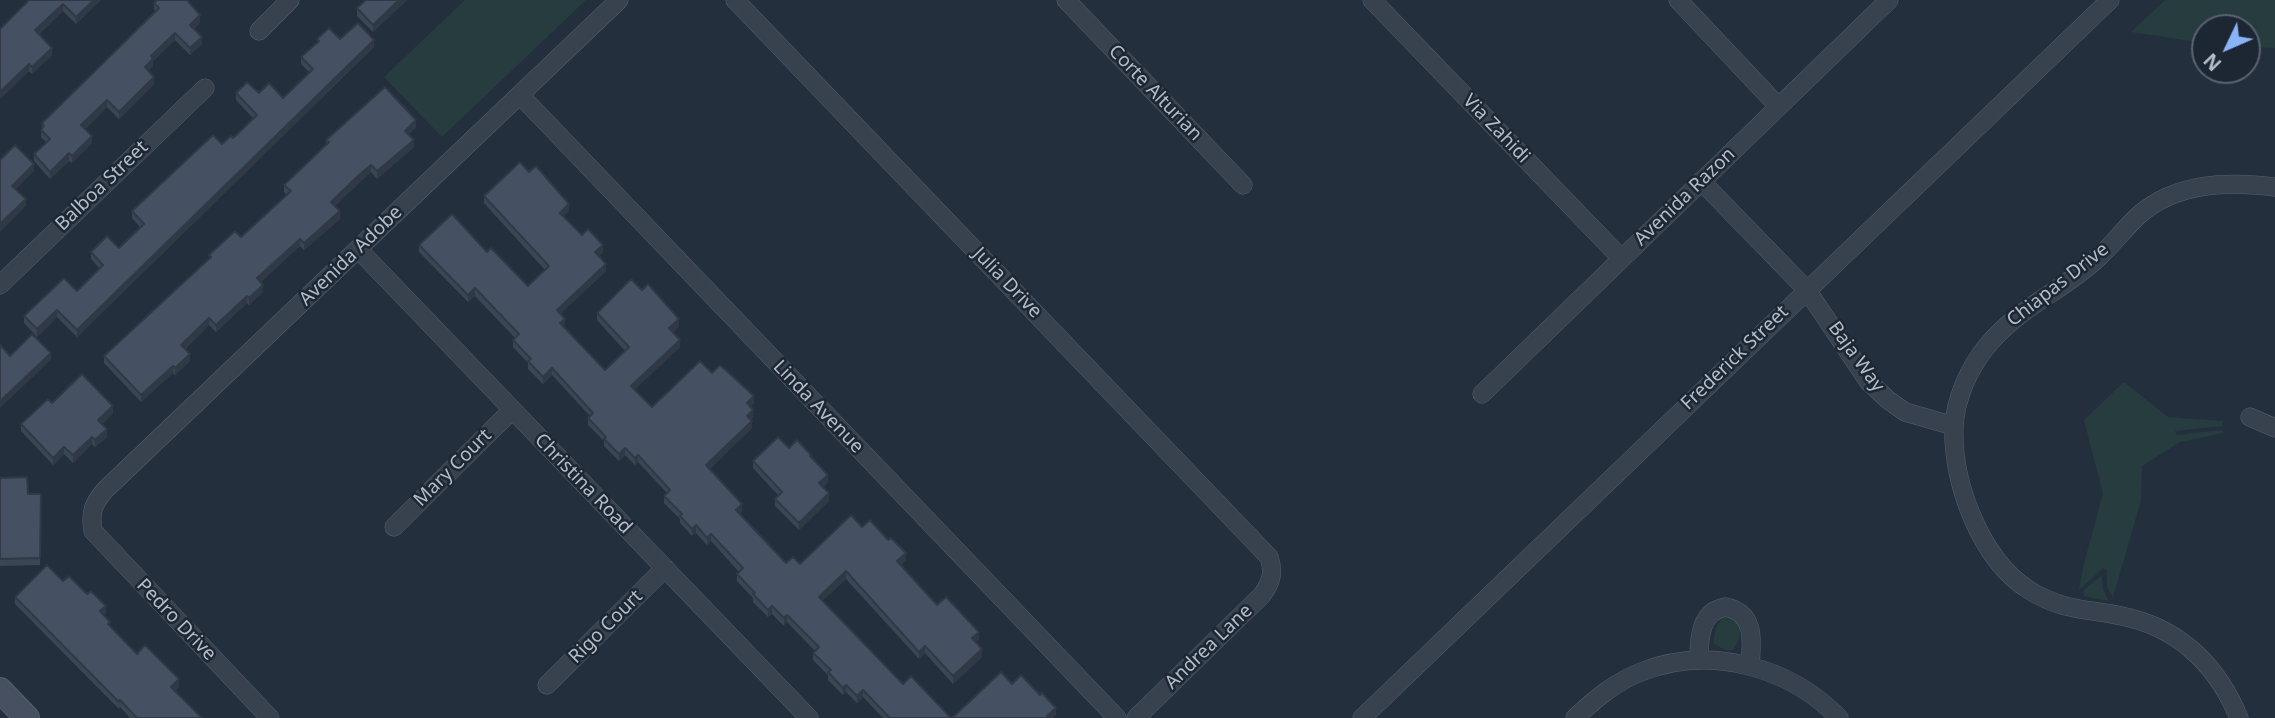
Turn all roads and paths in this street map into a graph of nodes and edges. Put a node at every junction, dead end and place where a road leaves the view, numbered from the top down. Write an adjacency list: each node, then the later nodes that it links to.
1 (290, 0): 9 (street)
2 (619, 0): 11 (street, Avenida Adobe)
3 (734, 0): 28 (street, Julia Drive)
4 (1066, 0): 14 (street, Corte Alturian)
5 (1372, 0): 17 (street, Via Zahidi)
6 (1678, 0): 12 (street)
7 (1889, 0): 12 (street, Avenida Razon)
8 (2110, 0): 19 (street, Frederick Street)
9 (258, 31)
10 (205, 88): 18 (street, Balboa Street)
11 (520, 95): 16 (street, Avenida Adobe); 36 (street, Linda Avenue)
12 (1778, 106): 13 (street, Avenida Razon)
13 (1701, 181): 17 (street, Avenida Razon); 19 (street, Baja Way)
14 (1243, 186)
15 (2275, 187): 23 (street, Chiapas Drive)
16 (358, 249): 21 (street, Christina Road); 25 (street, Avenida Adobe)
17 (1620, 258): 20 (street, Avenida Razon)
18 (0, 285)
19 (1807, 290): 23 (street, Baja Way); 38 (street, Frederick Street)
20 (1482, 394)
21 (512, 410): 26 (street, Mary Court); 27 (street, Christina Road)
22 (2250, 417): 24 (street)
23 (1954, 426): 41 (street, Chiapas Drive)
24 (2275, 428)
25 (91, 516): 34 (street, Pedro Drive)
26 (394, 527)
27 (664, 568): 31 (street, Rigo Court); 35 (street, Christina Road)
28 (1273, 570): 37 (street, Andrea Lane)
29 (1699, 660): 30 (street); 30 (street); 39 (street)
30 (1749, 666): 40 (street)
31 (547, 685)
32 (0, 690): 33 (main road)
33 (27, 718)
34 (270, 718)
35 (809, 718)
36 (1116, 718)
37 (1136, 718)
38 (1362, 718)
39 (1575, 718)
40 (1839, 718)
41 (2239, 718)

